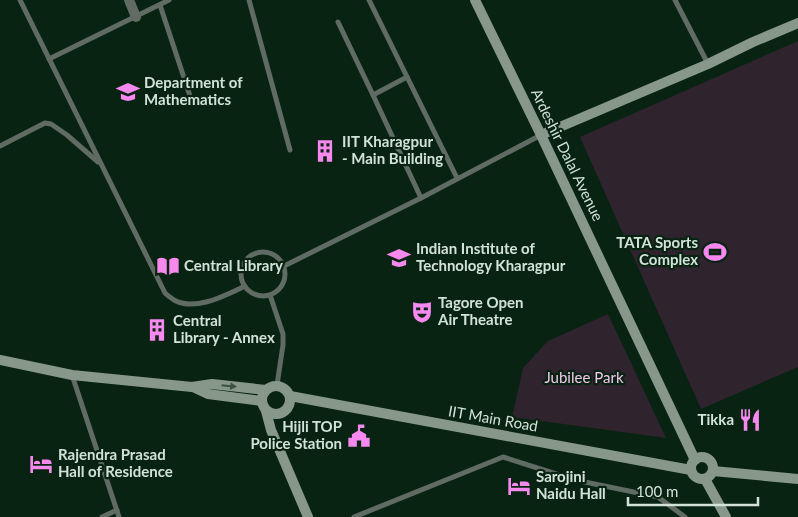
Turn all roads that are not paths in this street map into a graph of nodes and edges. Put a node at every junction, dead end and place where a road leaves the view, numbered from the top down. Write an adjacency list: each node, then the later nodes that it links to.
1 (20, 0): 12 (lane)
2 (129, 0): 9 (street)
3 (169, 0): 8 (lane)
4 (249, 0): 19 (lane)
5 (369, 0): 14 (lane)
6 (475, 0): 17 (street, Ardeshir Dalal Avenue)
7 (675, 0): 13 (lane)
8 (160, 5): 9 (lane); 16 (lane)
9 (136, 17): 12 (lane)
10 (338, 22): 15 (lane)
11 (798, 23): 13 (street)
12 (49, 59): 20 (lane)
13 (708, 64): 17 (street)
14 (407, 77): 15 (lane); 21 (lane)
15 (373, 95): 22 (lane)
16 (190, 96)
17 (541, 135): 21 (lane); 33 (street, Ardeshir Dalal Avenue)
18 (0, 146): 20 (lane)
19 (290, 150)
20 (102, 165): 24 (lane)
21 (457, 178): 22 (lane)
22 (421, 198): 23 (lane)
23 (284, 266): 24 (lane); 25 (lane)
24 (245, 286): 25 (lane)
25 (270, 295): 28 (lane)
26 (0, 360): 27 (street)
27 (72, 375): 29 (street); 38 (lane)
28 (277, 385): 30 (street); 31 (street)
29 (192, 387): 30 (street, one-way to 30); 32 (street)
30 (266, 390): 32 (street)
31 (290, 396): 32 (street); 34 (street, IIT Main Road)
32 (264, 406): 41 (street)
33 (695, 460): 34 (street); 35 (street)
34 (692, 470): 36 (street)
35 (713, 471): 36 (street); 37 (street)
36 (705, 479): 44 (street)
37 (798, 479)
38 (117, 510): 39 (lane); 40 (lane)
39 (102, 517)
40 (120, 517)
41 (308, 517)
42 (354, 517): 43 (lane)
43 (685, 517)
44 (726, 517)

